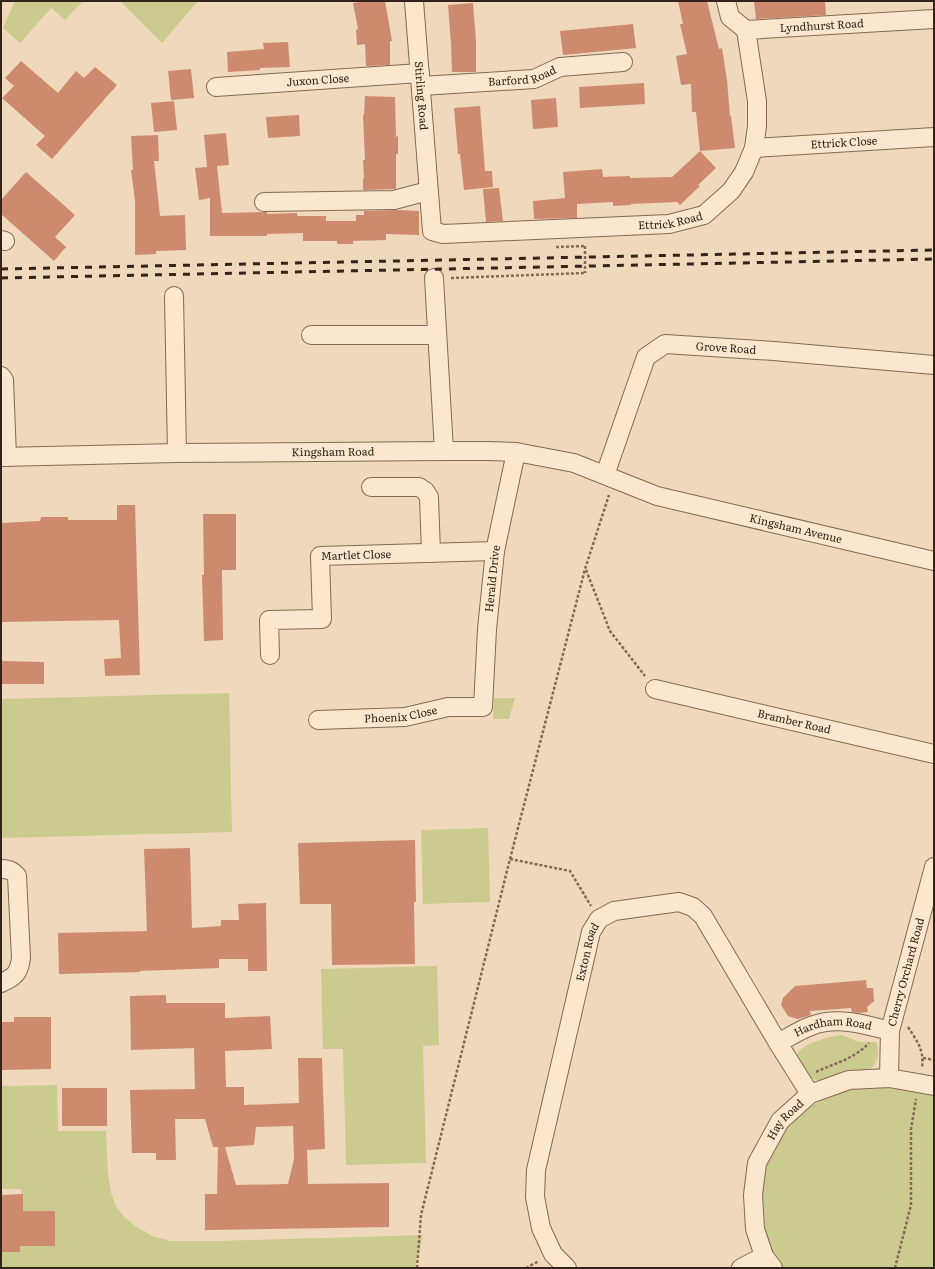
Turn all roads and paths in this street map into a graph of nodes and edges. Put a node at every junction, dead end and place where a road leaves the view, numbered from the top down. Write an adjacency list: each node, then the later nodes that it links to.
1 (414, 1): 6 (street, Stirling Road)
2 (726, 1): 4 (street)
3 (934, 19): 4 (street, Lyndhurst Road)
4 (746, 30): 9 (street, Ettrick Road)
5 (623, 62): 6 (street, Barford Road)
6 (420, 79): 7 (street, Juxon Close); 10 (street, Stirling Road)
7 (216, 87)
8 (934, 137): 9 (street, Ettrick Close)
9 (754, 148): 12 (street, Ettrick Road)
10 (428, 191): 11 (street); 12 (street, Stirling Road)
11 (264, 202)
12 (432, 231)
13 (585, 246): 15 (path, bridge)
14 (434, 278): 18 (street)
15 (453, 278)
16 (174, 296): 23 (street)
17 (311, 335): 18 (street)
18 (437, 335): 21 (street)
19 (934, 365): 25 (street, Grove Road)
20 (1, 376): 24 (street)
21 (444, 451): 22 (street, Kingsham Road); 23 (street, Kingsham Road)
22 (516, 452): 25 (street, Kingsham Road); 28 (street, Herald Drive)
23 (177, 453): 24 (street, Kingsham Road)
24 (4, 457)
25 (609, 477): 27 (street, Kingsham Road); 31 (path)
26 (371, 487): 29 (street)
27 (657, 496): 30 (street, Kingsham Avenue)
28 (495, 551): 29 (street, Martlet Close); 34 (street, Herald Drive)
29 (431, 553): 32 (street, Martlet Close)
30 (934, 562)
31 (585, 569): 33 (path); 37 (path)
32 (270, 655)
33 (655, 690): 36 (street, Bramber Road)
34 (483, 707): 35 (street, Phoenix Close)
35 (318, 720)
36 (934, 754)
37 (510, 859): 40 (path); 50 (path)
38 (1, 869): 41 (street)
39 (934, 869): 42 (street, Cherry Orchard Road)
40 (599, 919): 43 (street, Exton Road); 51 (street, Exton Road)
41 (1, 983)
42 (887, 1025): 43 (street, Hardham Road); 44 (path); 46 (street, Cherry Orchard Road); 48 (path)
43 (778, 1043): 48 (street, Exton Road)
44 (923, 1058): 45 (path); 47 (path)
45 (934, 1060)
46 (889, 1078): 47 (street, Hay Road); 48 (street, Hay Road)
47 (927, 1084): 53 (path)
48 (806, 1087): 49 (street, Hay Road)
49 (768, 1262): 52 (street)
50 (417, 1268)
51 (567, 1268)
52 (741, 1268)
53 (895, 1268)

